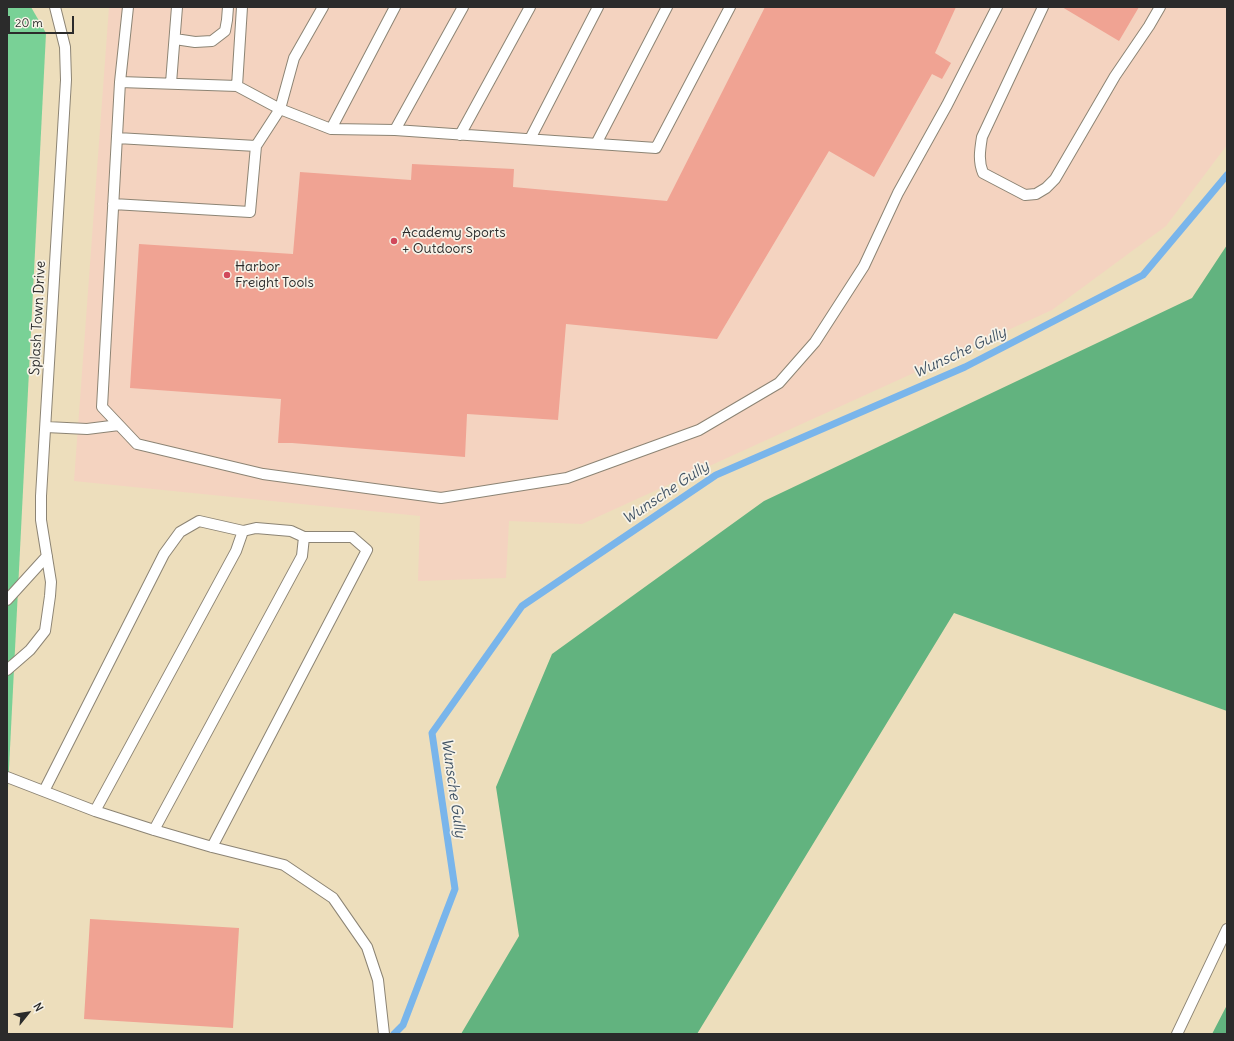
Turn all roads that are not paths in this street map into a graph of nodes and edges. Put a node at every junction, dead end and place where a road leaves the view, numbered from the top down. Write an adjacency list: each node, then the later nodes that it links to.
1 (55, 7): 30 (lane, Splash Town Drive)
2 (128, 7): 17 (lane)
3 (177, 7): 16 (lane)
4 (228, 7): 16 (lane)
5 (242, 7): 19 (lane)
6 (323, 7): 20 (lane)
7 (395, 7): 21 (lane)
8 (462, 7): 22 (lane)
9 (530, 7): 23 (lane)
10 (598, 7): 25 (lane)
11 (667, 7): 26 (lane)
12 (730, 7): 26 (lane)
13 (997, 7): 29 (lane)
14 (1043, 7): 15 (lane)
15 (1160, 7)
16 (175, 39): 18 (lane)
17 (120, 82): 18 (lane); 24 (lane)
18 (171, 83): 19 (lane)
19 (237, 86): 20 (lane)
20 (280, 109): 21 (lane); 27 (lane)
21 (331, 129): 22 (lane)
22 (395, 130): 23 (lane)
23 (460, 135): 25 (lane)
24 (117, 138): 27 (lane); 28 (lane)
25 (530, 140): 26 (lane)
26 (596, 144)
27 (256, 146): 28 (lane)
28 (113, 204): 29 (lane)
29 (119, 425): 30 (lane)
30 (46, 427): 33 (lane, Splash Town Drive)
31 (243, 531): 32 (lane); 37 (lane); 38 (lane)
32 (304, 537): 39 (lane); 40 (lane)
33 (47, 556): 34 (lane); 35 (lane, Splash Town Drive)
34 (7, 600)
35 (7, 670)
36 (7, 777): 37 (lane)
37 (44, 791): 38 (lane)
38 (95, 811): 39 (lane)
39 (154, 830): 40 (lane)
40 (212, 847): 42 (lane)
41 (1227, 929): 43 (lane)
42 (384, 1034)
43 (1177, 1034)

